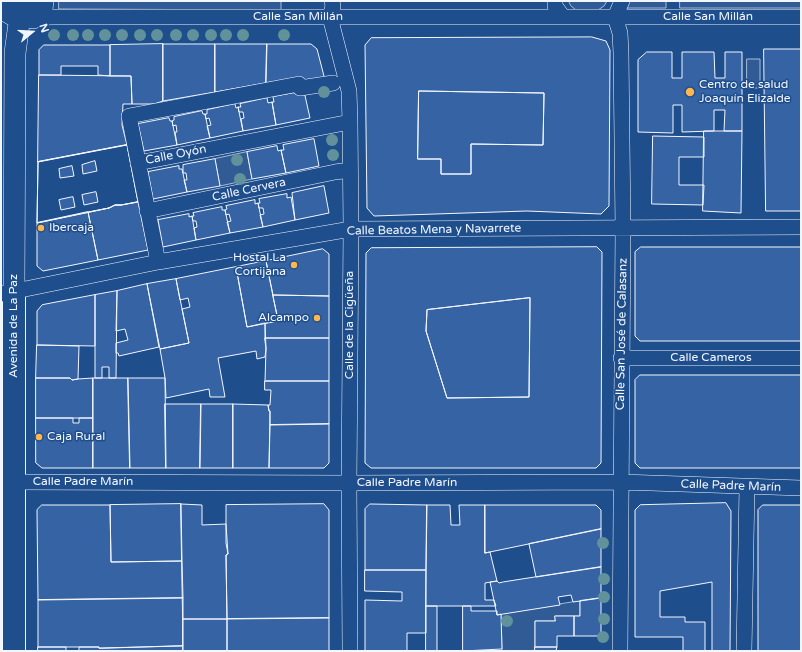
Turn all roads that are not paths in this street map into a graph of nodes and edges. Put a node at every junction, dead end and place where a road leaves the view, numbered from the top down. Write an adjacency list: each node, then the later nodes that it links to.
1 (332, 1): 6 (street, Calle de la Cigüeña)
2 (555, 1): 7 (street)
3 (622, 1): 8 (street)
4 (1, 8): 5 (main road)
5 (30, 10): 6 (street, Calle San Millán); 19 (main road, Avenida de La Paz)
6 (330, 16): 7 (street, Calle San Millán); 11 (street, Calle de la Cigüeña)
7 (563, 17): 8 (street, Calle San Millán)
8 (615, 17): 9 (street, Calle San Millán); 16 (street, Calle San José de Calasanz)
9 (801, 17)
10 (333, 83): 12 (street, Calle Oyón)
11 (350, 122): 12 (street, Calle Oyón); 13 (street, Calle de la Cigüeña)
12 (138, 163): 14 (street)
13 (350, 170): 14 (street, Calle Cervera); 17 (street, Calle de la Cigüeña)
14 (147, 211): 18 (street)
15 (801, 227): 16 (street, Calle Beatos Mena y Navarrete)
16 (623, 228): 17 (street, Calle Beatos Mena y Navarrete); 20 (street, Calle San José de Calasanz)
17 (350, 229): 18 (street, Calle Beatos Mena y Navarrete); 24 (street, Calle de la Cigüeña)
18 (158, 262): 19 (street, Calle Beatos Mena y Navarrete)
19 (7, 292): 22 (main road, Avenida de La Paz)
20 (621, 358): 21 (street, Calle Cameros); 23 (street, Calle San José de Calasanz)
21 (801, 358)
22 (13, 482): 24 (street, Calle Padre Marín); 27 (main road, Avenida de La Paz)
23 (620, 482): 24 (street, Calle Padre Marín); 25 (street, Calle Padre Marín); 29 (street, Calle San José de Calasanz)
24 (349, 483): 28 (street, Calle de la Cigüeña)
25 (747, 487): 26 (street, Calle Padre Marín); 30 (street)
26 (801, 488)
27 (14, 651)
28 (350, 651)
29 (620, 651)
30 (744, 651)

